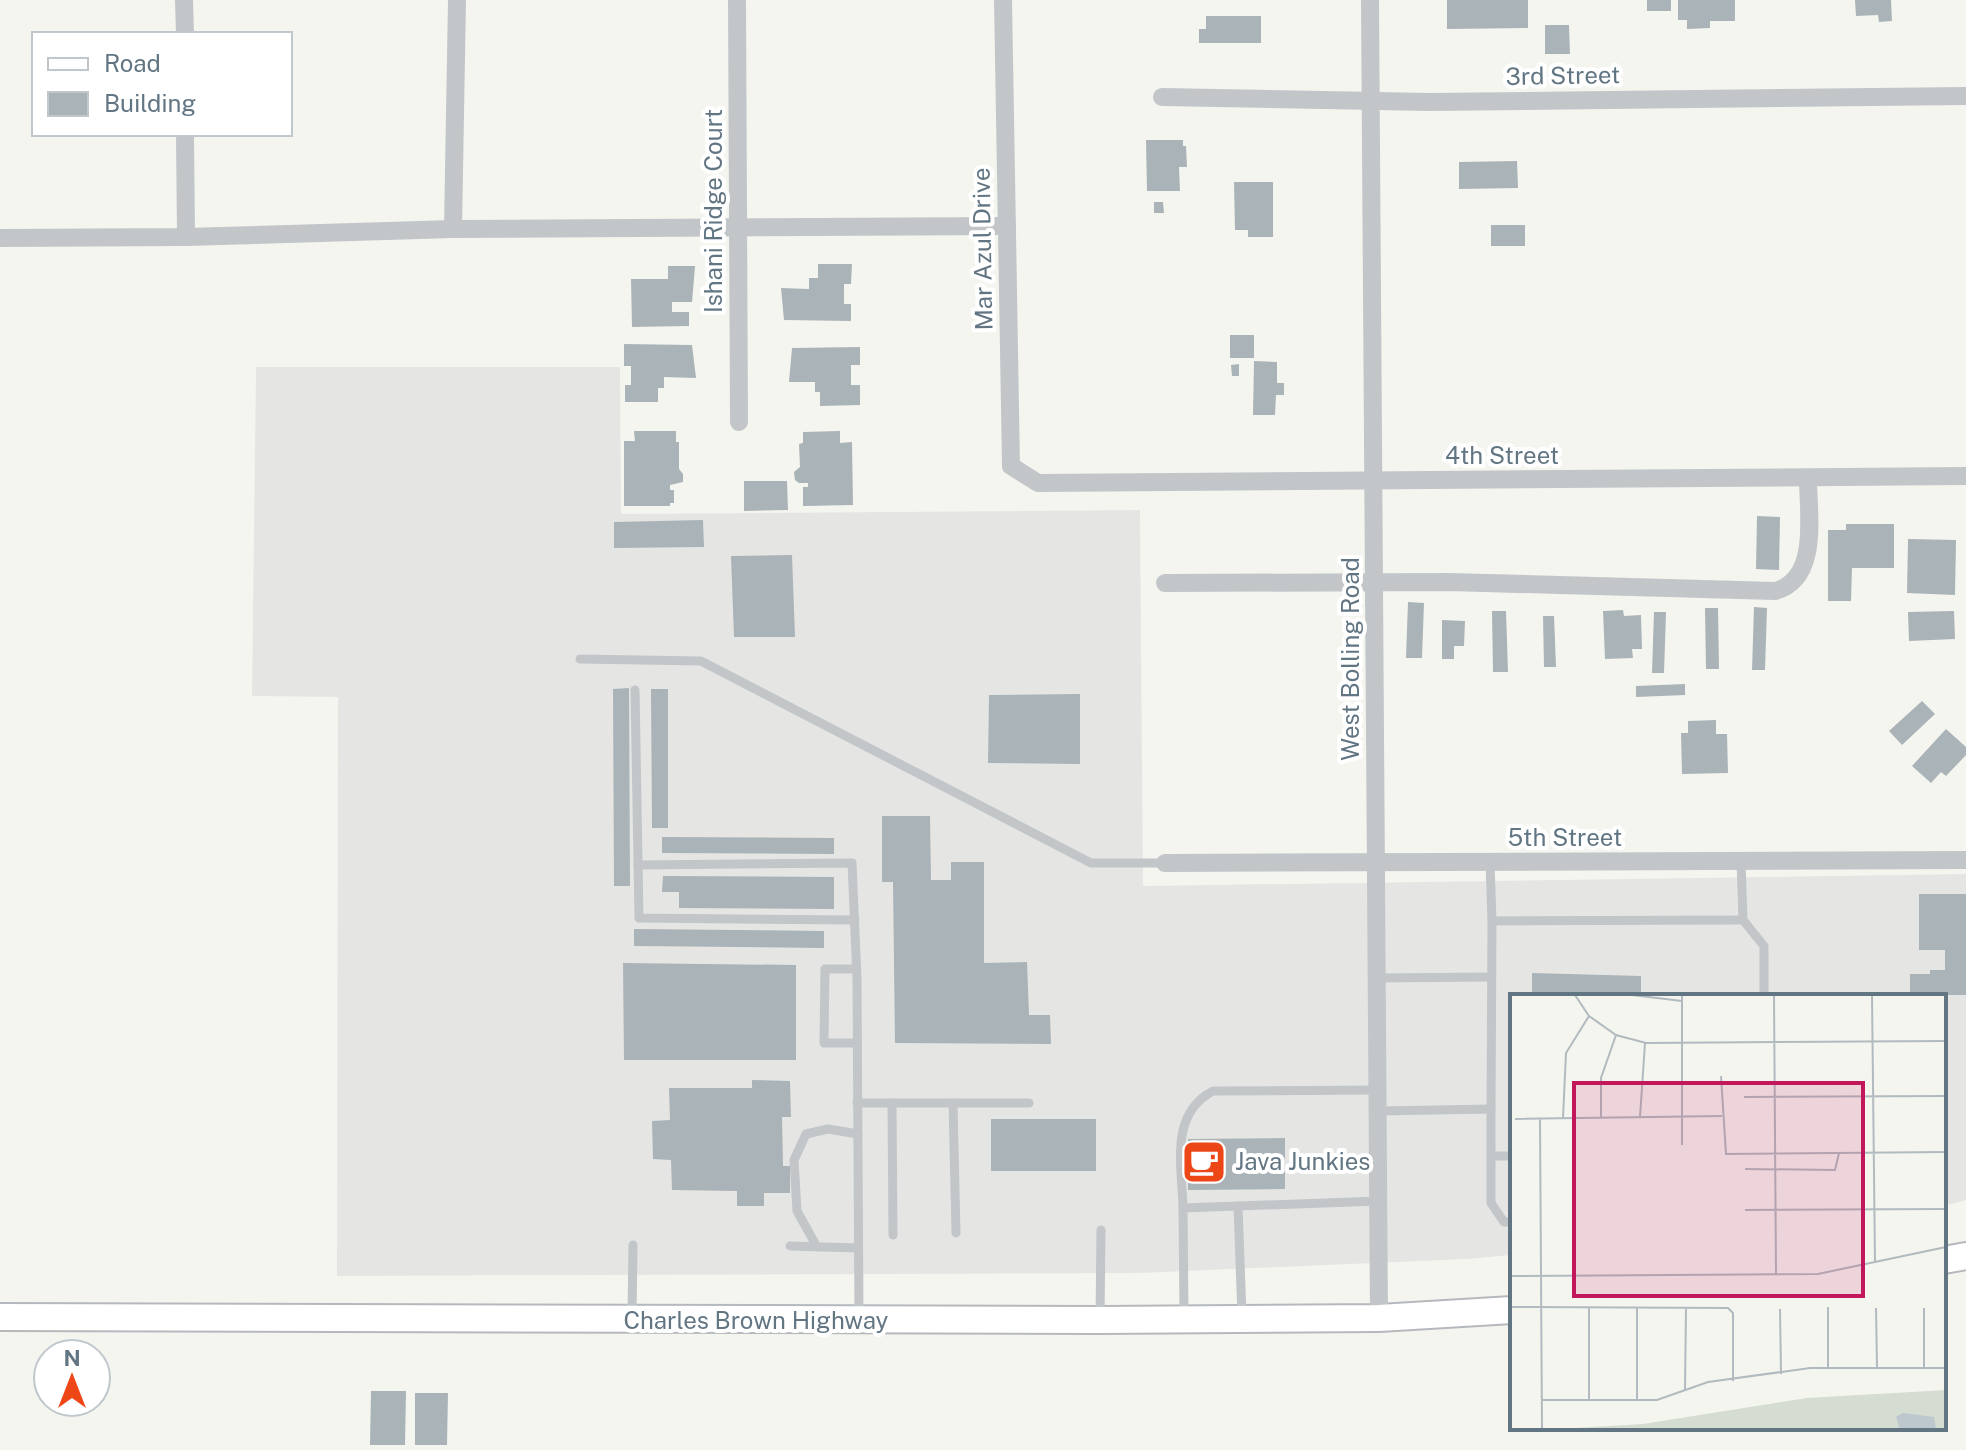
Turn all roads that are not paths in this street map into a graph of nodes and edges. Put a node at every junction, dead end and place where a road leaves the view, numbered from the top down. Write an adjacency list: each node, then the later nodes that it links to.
1 (184, 0): 6 (street)
2 (457, 0): 13 (street)
3 (737, 0): 11 (street, Ishani Ridge Court)
4 (1003, 0): 12 (street, Mar Azul Drive)
5 (1370, 0): 9 (street, West Bolling Road)
6 (185, 32)
7 (1966, 96): 9 (street, 3rd Street)
8 (1162, 97): 9 (street, 3rd Street)
9 (1372, 100): 19 (street, West Bolling Road)
10 (185, 136): 14 (street)
11 (738, 226): 12 (street); 13 (street); 16 (street, Ishani Ridge Court)
12 (1007, 226): 20 (street, Mar Azul Drive)
13 (453, 229): 14 (street)
14 (186, 237): 15 (street)
15 (0, 238)
16 (739, 422)
17 (1966, 476): 18 (street, 4th Street)
18 (1808, 478): 19 (street, 4th Street); 22 (street)
19 (1374, 481): 20 (street, 4th Street); 22 (street, West Bolling Road)
20 (1038, 483)
21 (1165, 583): 22 (street)
22 (1375, 584): 27 (street, West Bolling Road)
23 (580, 659): 29 (lane)
24 (635, 690): 30 (lane)
25 (1966, 860): 26 (street, 5th Street)
26 (1741, 861): 28 (street, 5th Street); 32 (lane)
27 (1376, 862): 28 (street, 5th Street); 29 (street, 5th Street); 36 (street, West Bolling Road)
28 (1490, 862): 33 (lane)
29 (1165, 863)
30 (638, 865): 31 (lane); 31 (lane)
31 (855, 920): 34 (lane)
32 (1743, 920): 33 (lane); 37 (lane)
33 (1492, 921): 35 (lane)
34 (856, 969): 38 (lane); 38 (lane)
35 (1491, 977): 36 (lane); 44 (lane)
36 (1377, 978): 39 (street, West Bolling Road)
37 (1764, 994)
38 (857, 1043): 40 (lane)
39 (1378, 1090): 45 (street, West Bolling Road); 51 (lane)
40 (857, 1103): 41 (lane); 46 (lane)
41 (892, 1103): 42 (lane); 55 (lane)
42 (953, 1103): 43 (lane); 54 (lane)
43 (1029, 1103)
44 (1491, 1109): 45 (lane); 47 (lane)
45 (1378, 1111): 49 (street, West Bolling Road)
46 (858, 1134): 58 (lane); 59 (lane)
47 (1492, 1156): 48 (lane); 52 (lane)
48 (1510, 1156)
49 (1379, 1201): 50 (lane); 64 (street, West Bolling Road)
50 (1238, 1206): 51 (lane); 66 (lane)
51 (1183, 1208): 65 (lane)
52 (1510, 1222)
53 (1101, 1230): 68 (lane)
54 (956, 1233)
55 (893, 1235)
56 (633, 1245): 67 (lane)
57 (790, 1246): 58 (lane)
58 (817, 1247): 59 (lane)
59 (858, 1248): 69 (lane)
60 (1966, 1256): 61 (main road)
61 (1946, 1260)
62 (1510, 1310): 64 (main road, Charles Brown Highway)
63 (0, 1317): 67 (main road, Charles Brown Highway)
64 (1379, 1318): 66 (main road, Charles Brown Highway)
65 (1184, 1319): 66 (main road, Charles Brown Highway); 68 (main road, Charles Brown Highway)
66 (1242, 1319)
67 (632, 1320): 69 (main road, Charles Brown Highway)
68 (1100, 1320): 69 (main road, Charles Brown Highway)
69 (859, 1321)

